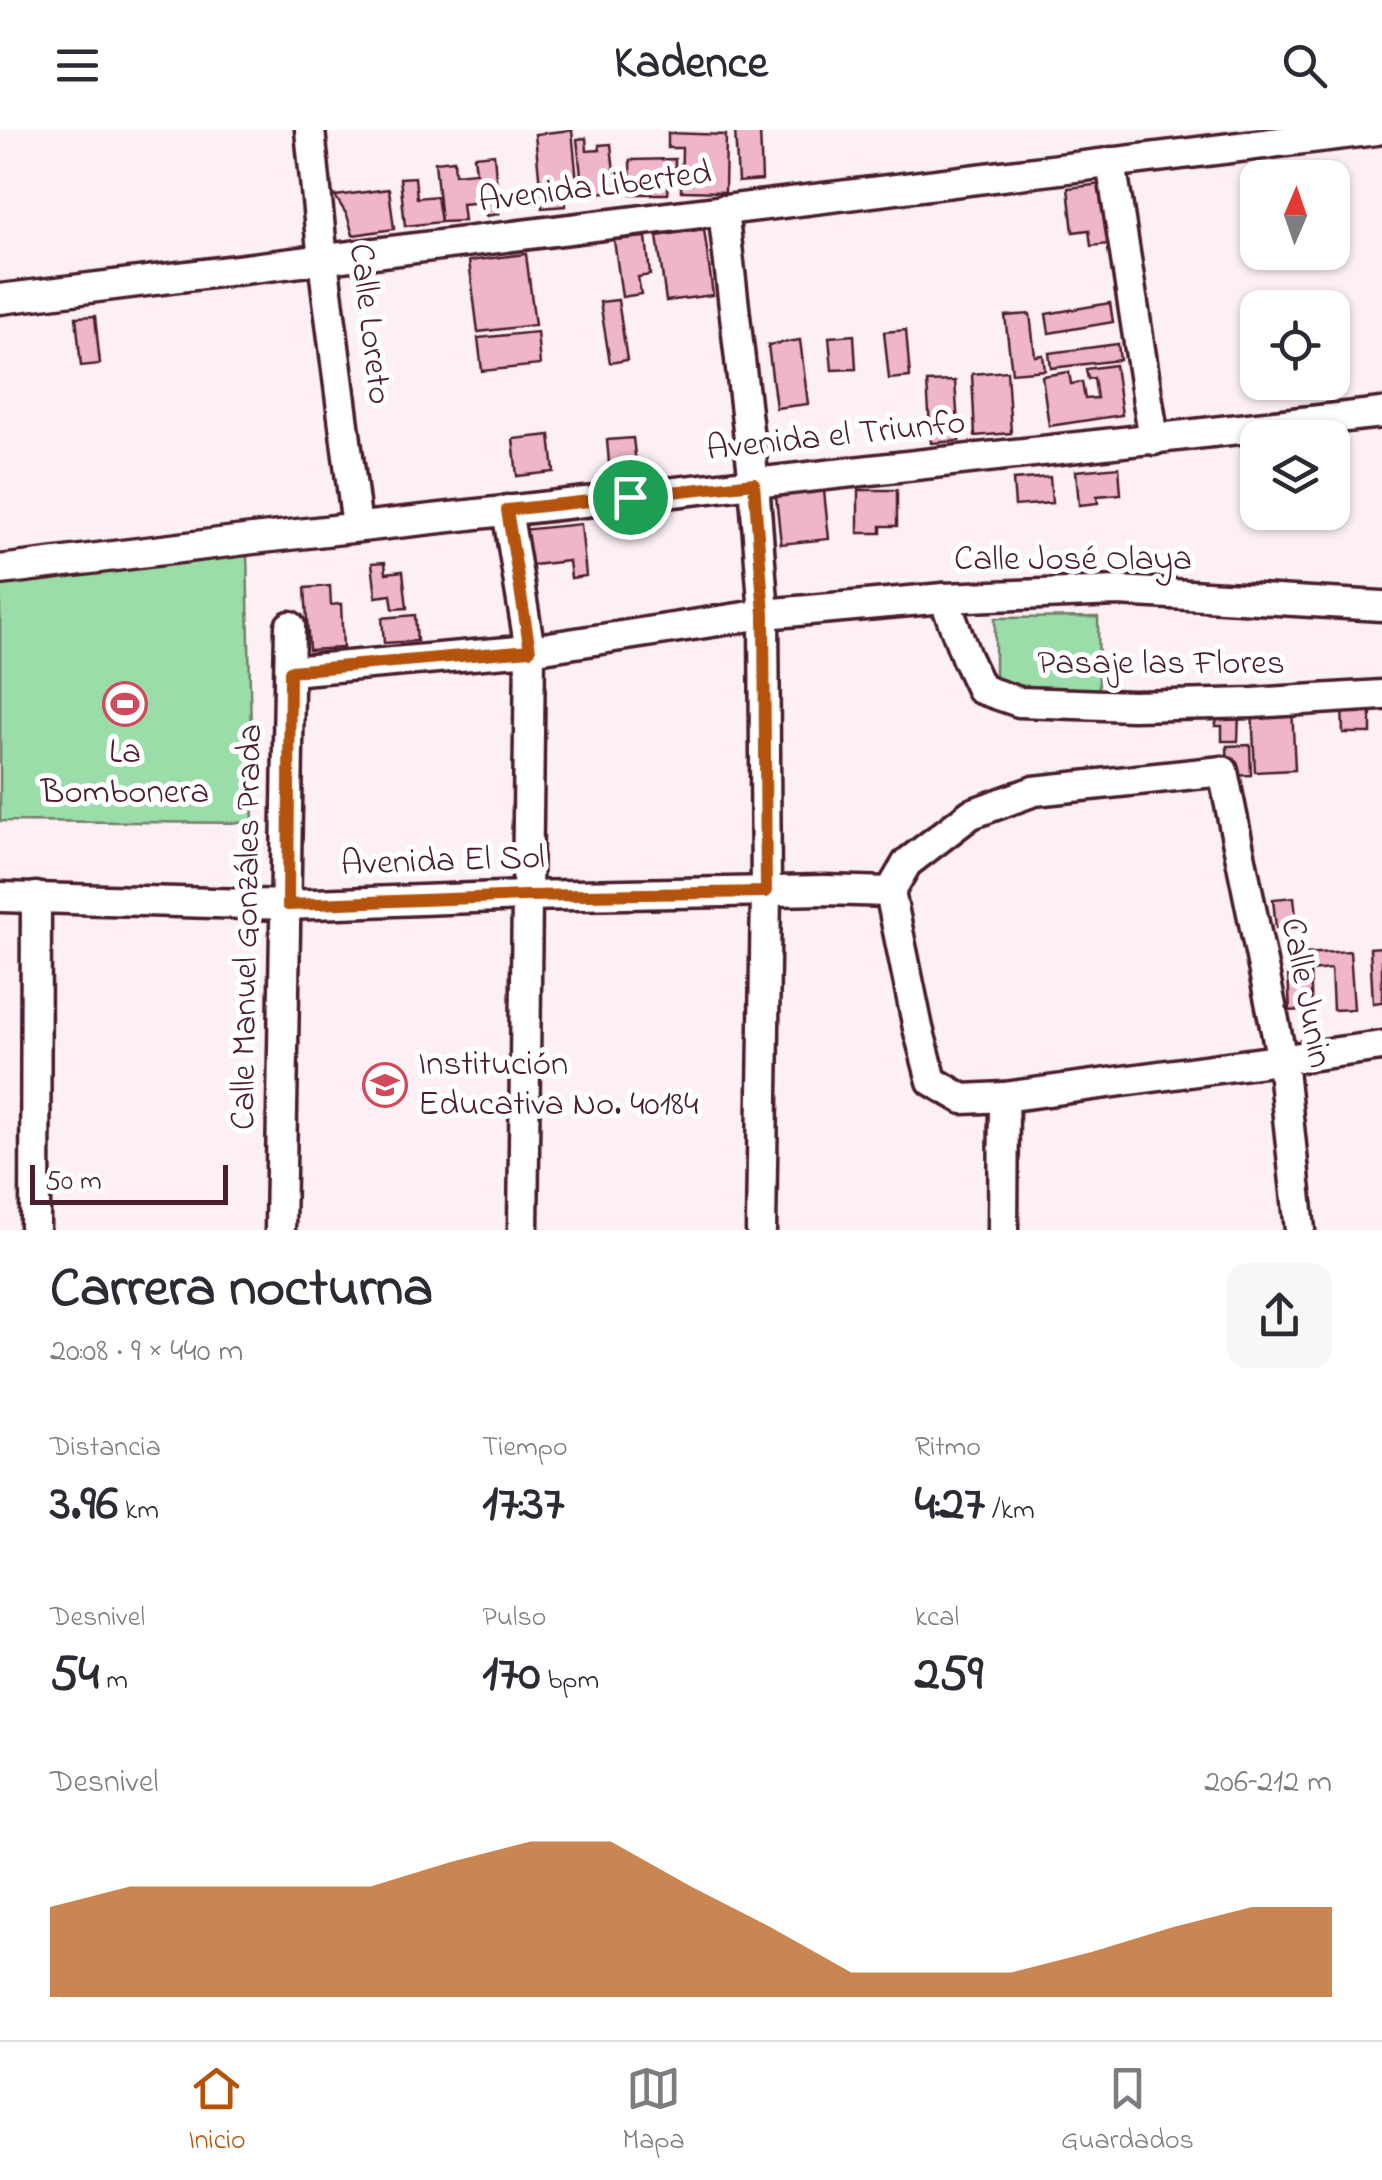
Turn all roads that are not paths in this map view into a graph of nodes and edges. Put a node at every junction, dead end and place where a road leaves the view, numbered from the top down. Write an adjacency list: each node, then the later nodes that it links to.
1 (310, 130): 5 (street, Calle Loreto)
2 (1378, 130): 3 (street, Avenida Liberted)
3 (1111, 162): 4 (street, Avenida Liberted); 8 (street)
4 (723, 210): 5 (street, Avenida Liberted); 9 (street)
5 (323, 260): 6 (street, Avenida Liberted); 11 (street, Calle Loreto)
6 (0, 299)
7 (1382, 414): 8 (street, Avenida el Triunfo)
8 (1154, 440): 9 (street, Avenida el Triunfo)
9 (754, 483): 10 (street, Avenida el Triunfo); 15 (street)
10 (507, 510): 11 (street, Avenida el Triunfo); 17 (street)
11 (357, 527): 12 (street, Avenida el Triunfo)
12 (0, 570)
13 (944, 598): 14 (street, Calle José Olaya); 15 (street, Calle José Olaya); 19 (street, Pasaje las Flores)
14 (1382, 606)
15 (764, 614): 17 (street, Calle José Olaya); 20 (street)
16 (290, 626): 18 (street, Calle Manuel Gonzáles Prada)
17 (530, 650): 18 (street, Calle José Olaya); 23 (street)
18 (290, 671): 25 (street, Calle Manuel Gonzáles Prada)
19 (1382, 695)
20 (766, 892): 21 (street, Avenida El Sol); 23 (street, Avenida El Sol); 32 (street)
21 (890, 892): 27 (street, Calle Junin); 28 (street)
22 (36, 896): 24 (street, Avenida El Sol); 25 (street, Avenida El Sol); 29 (street)
23 (525, 896): 25 (street, Avenida El Sol); 31 (street)
24 (0, 897)
25 (288, 905): 30 (street, Calle Manuel Gonzáles Prada)
26 (1382, 1046): 27 (street)
27 (1282, 1060): 28 (street); 34 (street, Calle Junin)
28 (1004, 1096): 33 (street)
29 (35, 1230)
30 (280, 1230)
31 (522, 1230)
32 (761, 1230)
33 (1003, 1230)
34 (1300, 1230)

